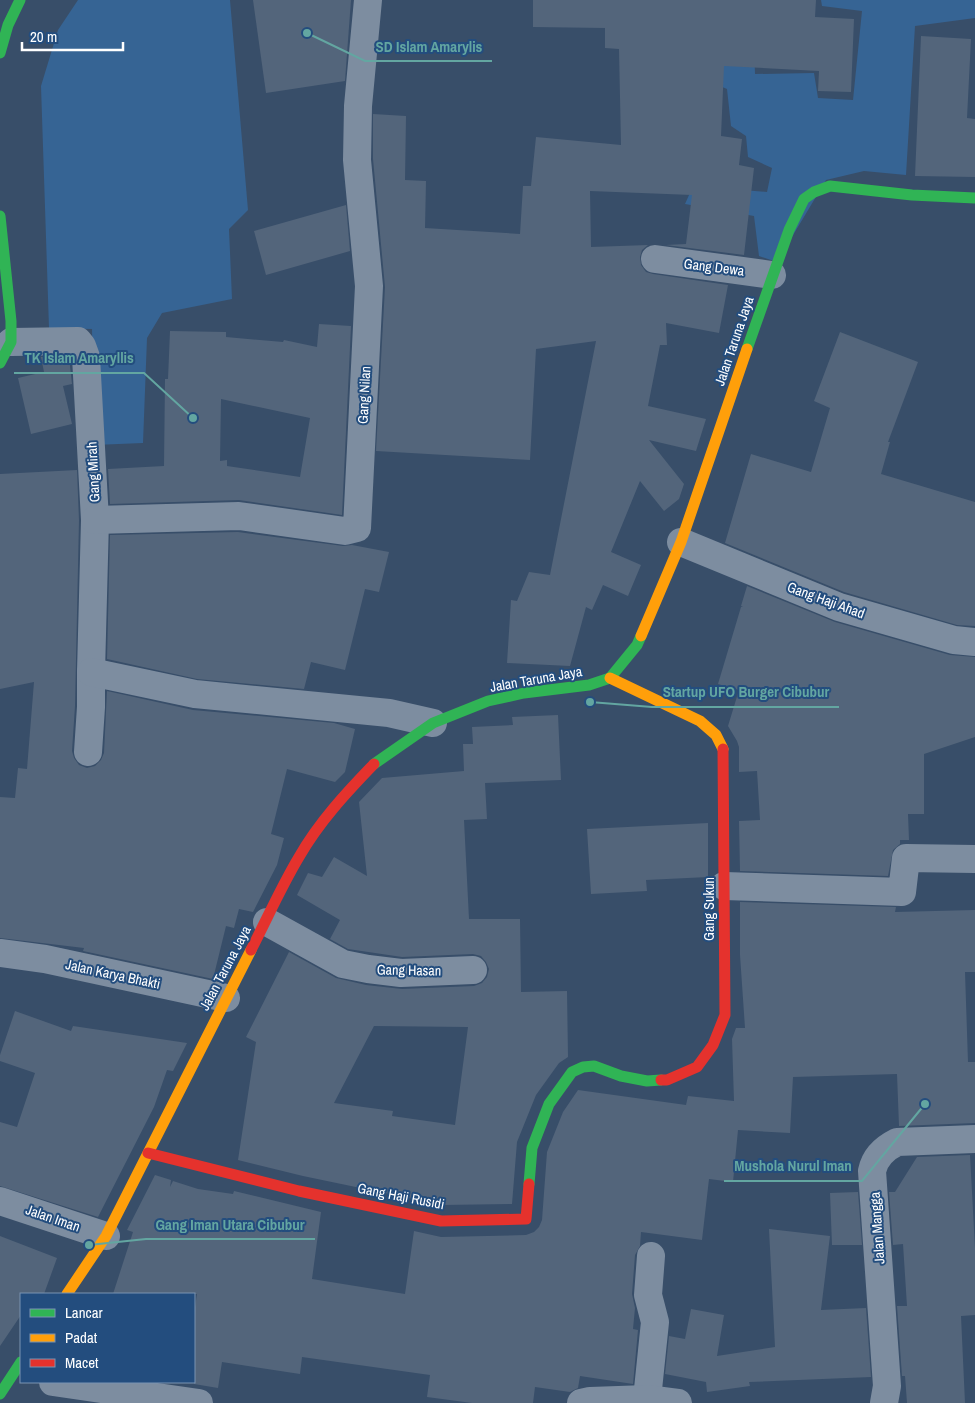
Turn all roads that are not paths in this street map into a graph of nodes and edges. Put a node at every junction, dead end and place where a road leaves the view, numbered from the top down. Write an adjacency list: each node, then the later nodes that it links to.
1 (20, 0): 3 (street)
2 (368, 0): 10 (street, Gang Nilan)
3 (4, 25): 4 (street)
4 (0, 53)
5 (975, 198): 8 (street, Jalan Taruna Jaya)
6 (0, 216): 9 (street)
7 (655, 260): 8 (street, Gang Dewa)
8 (772, 275): 11 (street, Jalan Taruna Jaya)
9 (6, 337): 10 (street, Gang Mirah)
10 (95, 520): 13 (street, Gang Mirah)
11 (681, 542): 12 (street, Gang Haji Ahad); 14 (street, Jalan Taruna Jaya)
12 (975, 642)
13 (91, 672): 15 (street); 16 (street, Gang Mirah)
14 (610, 678): 15 (street, Jalan Taruna Jaya); 18 (street, Gang Sukun)
15 (433, 723): 19 (street, Jalan Taruna Jaya)
16 (88, 752)
17 (975, 859): 18 (street)
18 (724, 886): 23 (street, Gang Sukun)
19 (267, 922): 21 (street, Gang Hasan); 22 (street, Jalan Taruna Jaya)
20 (0, 954): 22 (street, Jalan Karya Bhakti)
21 (473, 970)
22 (226, 998): 25 (street, Jalan Taruna Jaya)
23 (572, 1072): 25 (street, Gang Haji Rusidi)
24 (975, 1139): 35 (street, Jalan Mangga)
25 (148, 1154): 27 (street, Jalan Taruna Jaya)
26 (0, 1201): 27 (street, Jalan Iman)
27 (106, 1236): 29 (street, Jalan Taruna Jaya)
28 (651, 1256): 31 (street)
29 (68, 1293)
30 (60, 1383): 32 (street)
31 (647, 1399): 33 (street); 34 (street)
32 (199, 1403)
33 (581, 1403)
34 (678, 1403)
35 (884, 1403)

